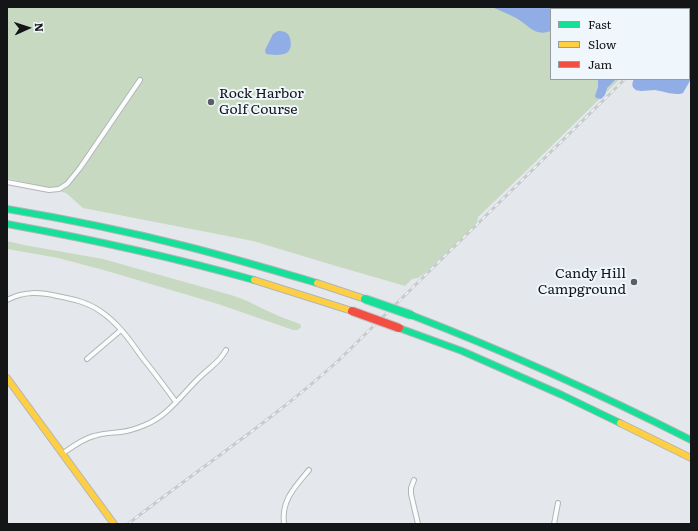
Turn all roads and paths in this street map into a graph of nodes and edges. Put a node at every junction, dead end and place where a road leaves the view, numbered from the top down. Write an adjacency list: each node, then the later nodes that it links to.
1 (140, 80): 2 (street)
2 (7, 182)
3 (7, 209): 11 (main road, bridge)
4 (7, 224): 13 (main road, bridge)
5 (7, 300): 6 (street)
6 (121, 330): 8 (street); 10 (street)
7 (226, 350): 10 (street)
8 (87, 359)
9 (7, 378): 12 (main road)
10 (176, 402): 12 (street)
11 (691, 440)
12 (62, 454): 17 (main road)
13 (691, 458)
14 (309, 470): 18 (street)
15 (414, 480): 19 (street)
16 (558, 504): 20 (street)
17 (114, 524)
18 (284, 524)
19 (418, 524)
20 (554, 524)

